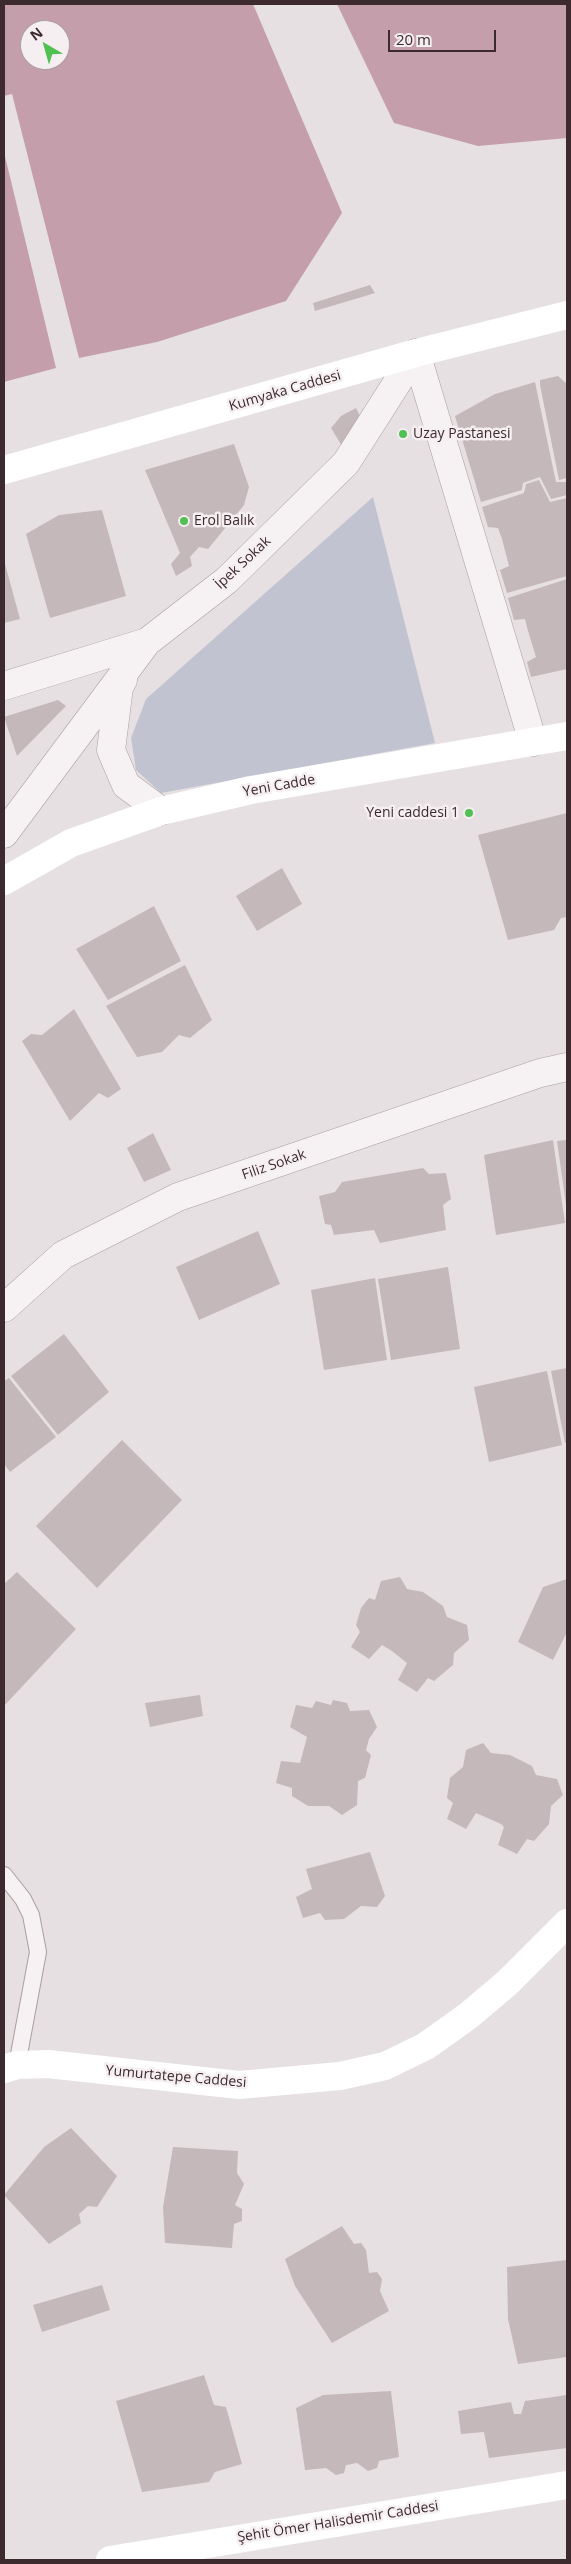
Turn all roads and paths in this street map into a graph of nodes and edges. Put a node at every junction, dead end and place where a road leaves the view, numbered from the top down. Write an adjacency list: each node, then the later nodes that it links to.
1 (567, 315): 2 (street, Kumyaka Caddesi)
2 (416, 353): 3 (street, Kumyaka Caddesi); 4 (street, İpek Sokak); 7 (street)
3 (4, 470)
4 (147, 642): 5 (street, İpek Sokak); 8 (street); 9 (street)
5 (4, 686)
6 (567, 736): 7 (street, Yeni Cadde)
7 (533, 742): 8 (street, Yeni Cadde)
8 (161, 811): 10 (street, Yeni Cadde)
9 (4, 834)
10 (4, 881)
11 (567, 1067): 12 (street, Filiz Sokak)
12 (4, 1308)
13 (4, 1875): 15 (lane)
14 (567, 1923): 15 (street, Yumurtatepe Caddesi)
15 (10, 2067)
16 (567, 2484): 17 (street, Şehit Ömer Halisdemir Caddesi)
17 (110, 2560)

